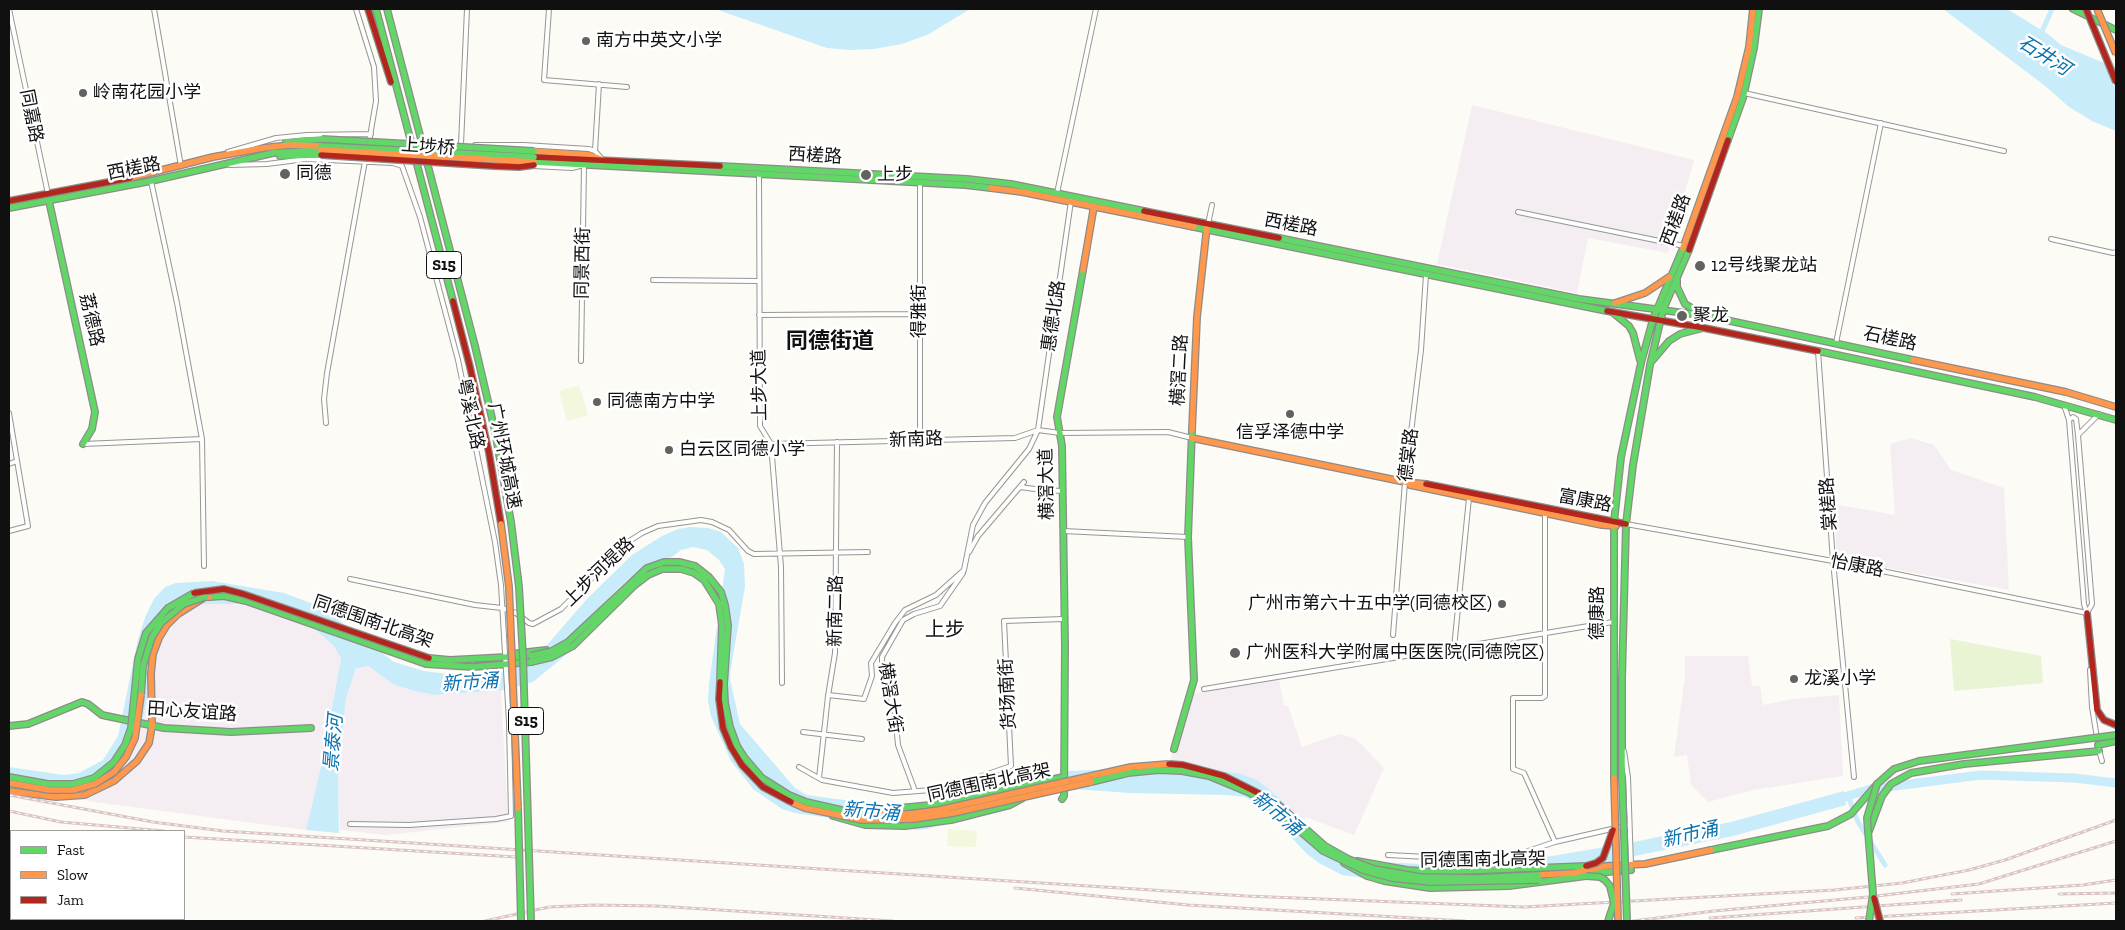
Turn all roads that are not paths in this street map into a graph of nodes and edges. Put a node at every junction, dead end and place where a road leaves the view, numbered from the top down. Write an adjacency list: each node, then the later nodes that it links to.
1 (10, 9): 41 (street, 同嘉路)
2 (154, 9): 34 (street)
3 (356, 9): 22 (street)
4 (368, 9): 36 (main road)
5 (376, 9): 36 (main road, 广州环城高速 / S15)
6 (387, 9): 158 (main road, 广州环城高速 / S15, bridge)
7 (467, 9): 24 (street)
8 (549, 9): 18 (street)
9 (1096, 9): 40 (street)
10 (1753, 9): 51 (main road, 西槎路)
11 (1759, 9): 20 (main road, 西槎路)
12 (2073, 9): 15 (main road)
13 (2086, 9): 17 (main road, bridge)
14 (2097, 9): 16 (main road, bridge)
15 (2116, 30)
16 (2116, 54)
17 (2116, 82)
18 (599, 84): 19 (street); 27 (street)
19 (627, 86)
20 (1744, 93): 21 (street); 54 (main road, 西槎路)
21 (1881, 123): 28 (street); 66 (street)
22 (371, 134): 29 (street); 32 (street)
23 (322, 139): 25 (main road, 西槎路); 30 (main road, 上埗桥, bridge)
24 (461, 144): 27 (street); 33 (street)
25 (263, 148): 26 (main road, 西槎路); 29 (main road, 西槎路)
26 (321, 151): 30 (main road, 上埗桥, bridge); 35 (main road, 西槎路)
27 (595, 151): 31 (street)
28 (2004, 151)
29 (213, 157): 34 (main road, 西槎路)
30 (534, 159): 31 (main road, 西槎路); 33 (main road, 西槎路)
31 (603, 160): 40 (main road, 西槎路)
32 (365, 162): 35 (street); 77 (street); 108 (street, 粤溪北路)
33 (584, 165): 37 (main road, 西槎路); 68 (street, 同景西街)
34 (182, 166): 41 (main road, 西槎路)
35 (216, 166): 38 (main road, 西槎路)
36 (419, 170): 157 (main road, 广州环城高速 / S15, bridge)
37 (759, 174): 39 (main road, 西槎路); 56 (street, 上步大道)
38 (151, 181): 43 (main road, 西槎路); 83 (street)
39 (920, 183): 44 (main road, 西槎路); 60 (street, 得雅街)
40 (1057, 193): 49 (main road, 西槎路)
41 (48, 194): 42 (main road, 西槎路)
42 (9, 201)
43 (49, 201): 47 (main road, 西槎路); 85 (main road, 荔德路)
44 (1071, 201): 46 (main road, 西槎路); 78 (street, 惠德北路)
45 (1212, 205): 49 (street, 横滘二路)
46 (1094, 206): 49 (main road, 西槎路); 79 (main road, 横滘大道)
47 (9, 208)
48 (1518, 212): 51 (street)
49 (1207, 227): 53 (main road, 西槎路); 57 (main road, 西槎路); 81 (main road, 横滘二路)
50 (2051, 239): 52 (street)
51 (1684, 246): 54 (main road, 西槎路)
52 (2116, 252)
53 (1426, 275): 59 (main road, 西槎路); 90 (street, 德棠路)
54 (1674, 277): 57 (main road); 58 (main road, 西槎路); 62 (main road)
55 (654, 280): 56 (street)
56 (759, 281): 61 (street, 上步大道)
57 (1615, 303): 58 (main road, 西槎路)
58 (1660, 309): 62 (main road, 石槎路); 63 (main road, 德康路); 64 (main road, 德康路)
59 (1612, 312): 63 (main road, 西槎路); 69 (main road)
60 (920, 314): 61 (street); 82 (street, 得雅街)
61 (759, 315): 86 (street, 上步大道)
62 (1707, 316): 66 (main road, 石槎路)
63 (1653, 318): 64 (main road, 西槎路); 69 (main road, 德康路)
64 (1660, 320): 65 (main road, 石槎路); 70 (main road, 德康路)
65 (1704, 328): 67 (main road, 石槎路); 70 (main road)
66 (1836, 344): 72 (main road, 石槎路)
67 (1818, 351): 71 (main road, 石槎路); 103 (street, 棠槎路)
68 (581, 361)
69 (1641, 363): 95 (main road, 德康路)
70 (1650, 365): 96 (main road, 德康路)
71 (2062, 404): 74 (main road, 石槎路); 75 (street)
72 (2116, 407)
73 (9, 413): 87 (street)
74 (2099, 414): 76 (main road, 石槎路); 80 (street)
75 (2069, 420): 80 (street); 109 (street)
76 (2116, 420)
77 (326, 423)
78 (1038, 430): 79 (street, 新南路); 82 (street, 新南路); 105 (street, 惠德北路)
79 (1060, 433): 81 (street, 新南路); 92 (main road, 横滘大道)
80 (2078, 436): 109 (street)
81 (1192, 438): 90 (main road, 富康路); 99 (main road, 横滘二路)
82 (920, 439): 84 (street, 新南路)
83 (202, 440): 85 (street); 104 (street)
84 (837, 442): 86 (street, 新南路); 101 (street, 新南二路)
85 (83, 444)
86 (771, 444): 102 (street, 上步大道)
87 (17, 462): 88 (street); 97 (street)
88 (9, 464)
89 (1024, 482): 91 (street, 横滘大街)
90 (1405, 482): 93 (main road, 富康路); 95 (main road, 富康路); 113 (street, 德棠路)
91 (1020, 487): 92 (street); 105 (street, 横滘大街)
92 (1062, 491): 98 (main road, 横滘大道)
93 (1469, 498): 94 (main road, 富康路); 114 (street)
94 (1545, 513): 95 (main road, 富康路); 112 (street)
95 (1614, 524): 96 (main road, 富康路); 111 (main road, 德康路)
96 (1626, 524): 103 (street, 怡康路); 127 (main road, 德康路)
97 (9, 531)
98 (1062, 531): 99 (street); 110 (main road, 横滘大道)
99 (1188, 537): 131 (main road, 横滘二路)
100 (868, 552): 101 (street, 上步河堤路)
101 (837, 553): 102 (street, 上步河堤路); 119 (street, 新南二路)
102 (780, 554): 108 (street, 上步河堤路); 117 (street, 上步大道)
103 (1834, 561): 109 (street, 怡康路); 135 (street, 棠槎路)
104 (204, 566)
105 (964, 570): 119 (street); 141 (street, 横滘大街)
106 (350, 578): 108 (street)
107 (205, 597): 116 (main road, 同德围南北高架); 122 (main road, bridge); 138 (main road, 同德围南北高架, bridge)
108 (502, 608): 115 (street, 粤溪北路)
109 (2087, 613): 120 (main road); 130 (street)
110 (1064, 619): 137 (main road, 横滘大道); 141 (street, 货场南街)
111 (1613, 622): 112 (street); 145 (main road, 德康路, bridge)
112 (1546, 633): 114 (street); 149 (street)
113 (1393, 635)
114 (1454, 648): 118 (street)
115 (505, 657): 116 (street, 粤溪北路); 134 (main road, 同德围南北高架, bridge); 143 (main road, 同德围南北高架, bridge)
116 (505, 665): 144 (main road, 同德围南北高架, bridge); 146 (street, 粤溪北路)
117 (782, 683)
118 (1204, 689)
119 (828, 695): 125 (street, 新南二路)
120 (2116, 725)
121 (9, 726): 122 (main road, 田心友谊路, bridge)
122 (151, 726): 123 (main road, 田心友谊路); 140 (main road)
123 (311, 728)
124 (803, 732): 125 (street)
125 (824, 734): 128 (street); 136 (street, 新南二路)
126 (2116, 735): 139 (main road, 同德围南北高架, bridge)
127 (1622, 736): 147 (street); 161 (main road, 德康路, bridge)
128 (862, 739)
129 (2116, 741): 130 (main road)
130 (2099, 748): 132 (street); 148 (main road)
131 (1174, 749)
132 (2102, 761)
133 (799, 767): 136 (street)
134 (9, 777)
135 (1854, 777)
136 (819, 778): 141 (street)
137 (1064, 779): 142 (main road, 横滘大道, bridge); 143 (main road, bridge); 144 (main road, bridge)
138 (9, 782)
139 (1876, 784): 148 (main road, bridge); 153 (main road, 同德围南北高架)
140 (9, 791)
141 (915, 791)
142 (1063, 798)
143 (847, 812): 152 (main road, 同德围南北高架, bridge)
144 (831, 815): 151 (main road, 同德围南北高架, bridge)
145 (1615, 821): 152 (main road, bridge); 160 (main road, 德康路, bridge)
146 (350, 824)
147 (1630, 825): 149 (street); 153 (street)
148 (1868, 832): 155 (main road, bridge)
149 (1555, 842): 150 (street)
150 (1388, 856)
151 (1333, 857): 154 (main road, 同德围南北高架, bridge); 156 (main road, bridge)
152 (1348, 859): 154 (main road, 同德围南北高架, bridge)
153 (1631, 865): 154 (main road, 同德围南北高架)
154 (1539, 878)
155 (1873, 894): 162 (main road, bridge); 163 (main road, bridge)
156 (1614, 903): 159 (main road, bridge); 160 (main road, bridge)
157 (521, 921)
158 (531, 921)
159 (1608, 921)
160 (1618, 921)
161 (1627, 921)
162 (1869, 921)
163 (1880, 921)

